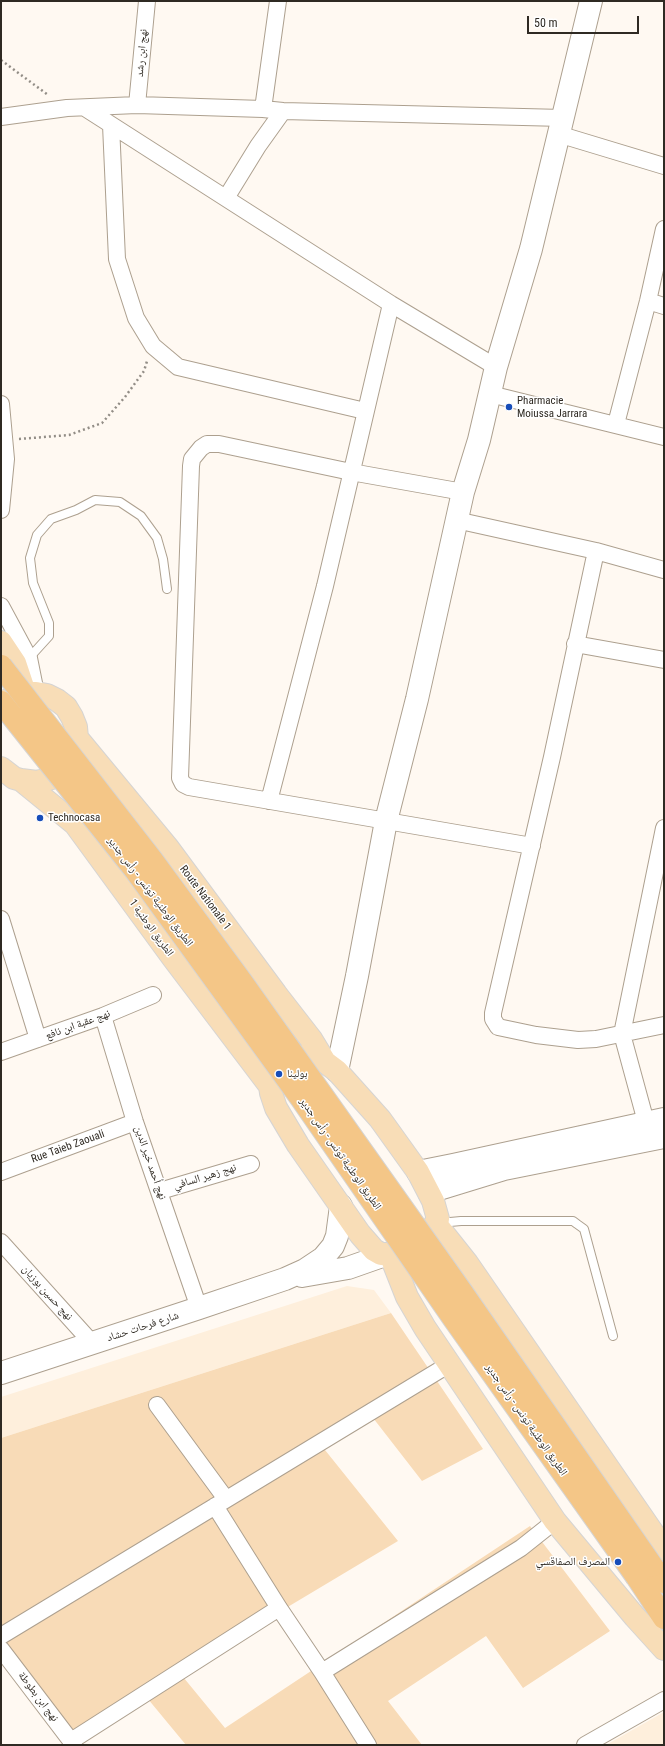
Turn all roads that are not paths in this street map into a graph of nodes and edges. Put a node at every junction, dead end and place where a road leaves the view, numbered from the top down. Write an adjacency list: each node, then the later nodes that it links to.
1 (147, 1): 4 (street, نهج ابن رشد)
2 (278, 1): 6 (street)
3 (591, 1): 10 (street)
4 (137, 105): 5 (street); 6 (street)
5 (84, 108): 8 (street); 9 (street)
6 (263, 109): 7 (street)
7 (284, 111): 10 (street); 12 (street)
8 (1, 116)
9 (111, 125): 12 (street); 20 (street)
10 (560, 126): 11 (street); 17 (street)
11 (664, 166)
12 (226, 198): 15 (street)
13 (664, 229): 14 (street)
14 (648, 301): 16 (street); 21 (street)
15 (391, 304): 17 (street); 20 (street)
16 (664, 306)
17 (496, 367): 18 (street)
18 (490, 394): 21 (street); 24 (street)
19 (1, 404): 25 (street)
20 (366, 411): 23 (street)
21 (616, 424): 22 (street)
22 (664, 437)
23 (351, 472): 24 (street); 41 (street); 41 (street)
24 (463, 492): 26 (street)
25 (1, 510)
26 (456, 520): 27 (street); 42 (street)
27 (596, 551): 28 (street); 32 (street)
28 (664, 570)
29 (166, 589): 33 (lane)
30 (1, 606): 33 (street)
31 (1, 642): 36 (main road)
32 (576, 644): 34 (street); 44 (street)
33 (29, 658): 36 (street)
34 (664, 660)
35 (1, 666): 75 (highway, الطريق الوطنية تونس - رأس جدير, bridge)
36 (31, 693): 38 (main road); 39 (main road, الطريق الوطنية 1)
37 (1, 702): 75 (highway, الطريق الوطنية تونس - رأس جدير, bridge)
38 (1, 706)
39 (77, 738): 40 (main road, الطريق الوطنية 1); 52 (main road, Route Nationale 1)
40 (9, 778): 53 (main road, الطريق الوطنية 1)
41 (269, 801): 42 (street)
42 (386, 821): 44 (street); 52 (street)
43 (664, 828): 49 (street)
44 (532, 846): 49 (street)
45 (1, 919): 50 (street)
46 (153, 995): 47 (street, نهج عقبة ابن نافع)
47 (103, 1016): 50 (street, نهج عقبة ابن نافع); 55 (street, نهج أحمد خير الدين)
48 (664, 1025): 49 (street)
49 (622, 1034): 54 (street)
50 (38, 1039): 51 (street, نهج عقبة ابن نافع)
51 (1, 1052)
52 (331, 1067): 53 (main road); 59 (main road, Route Nationale 1)
53 (270, 1086): 62 (main road)
54 (655, 1120): 59 (street)
55 (135, 1122): 58 (street, Rue Taieb Zaouali); 60 (street, نهج أحمد خير الدين)
56 (664, 1137): 61 (street)
57 (251, 1164): 60 (street, نهج زهير السافي)
58 (1, 1172)
59 (418, 1172): 61 (main road, Route Nationale 1)
60 (160, 1191): 67 (street, نهج أحمد خير الدين)
61 (429, 1192): 63 (main road, Route Nationale 1)
62 (341, 1206): 65 (main road); 66 (street)
63 (436, 1224): 65 (main road); 68 (lane); 75 (main road)
64 (1, 1242): 69 (street, نهج حسين بوزيان)
65 (388, 1254): 66 (street); 70 (main road)
66 (285, 1279): 67 (street, شارع فرحات حشاد)
67 (198, 1308): 69 (street, شارع فرحات حشاد)
68 (613, 1336)
69 (93, 1344): 71 (street, شارع فرحات حشاد)
70 (448, 1365): 73 (street); 74 (main road)
71 (1, 1373)
72 (157, 1405): 73 (street)
73 (221, 1503): 76 (street); 78 (street)
74 (555, 1521): 80 (main road); 81 (street)
75 (654, 1569): 77 (highway, الطريق الوطنية تونس - رأس جدير)
76 (279, 1608): 81 (street); 83 (street)
77 (664, 1618)
78 (1, 1636)
79 (1, 1649): 83 (street, نهج ابن بطوطة)
80 (664, 1649)
81 (322, 1672): 84 (street)
82 (664, 1700): 85 (street)
83 (73, 1743)
84 (362, 1743)
85 (586, 1745)

